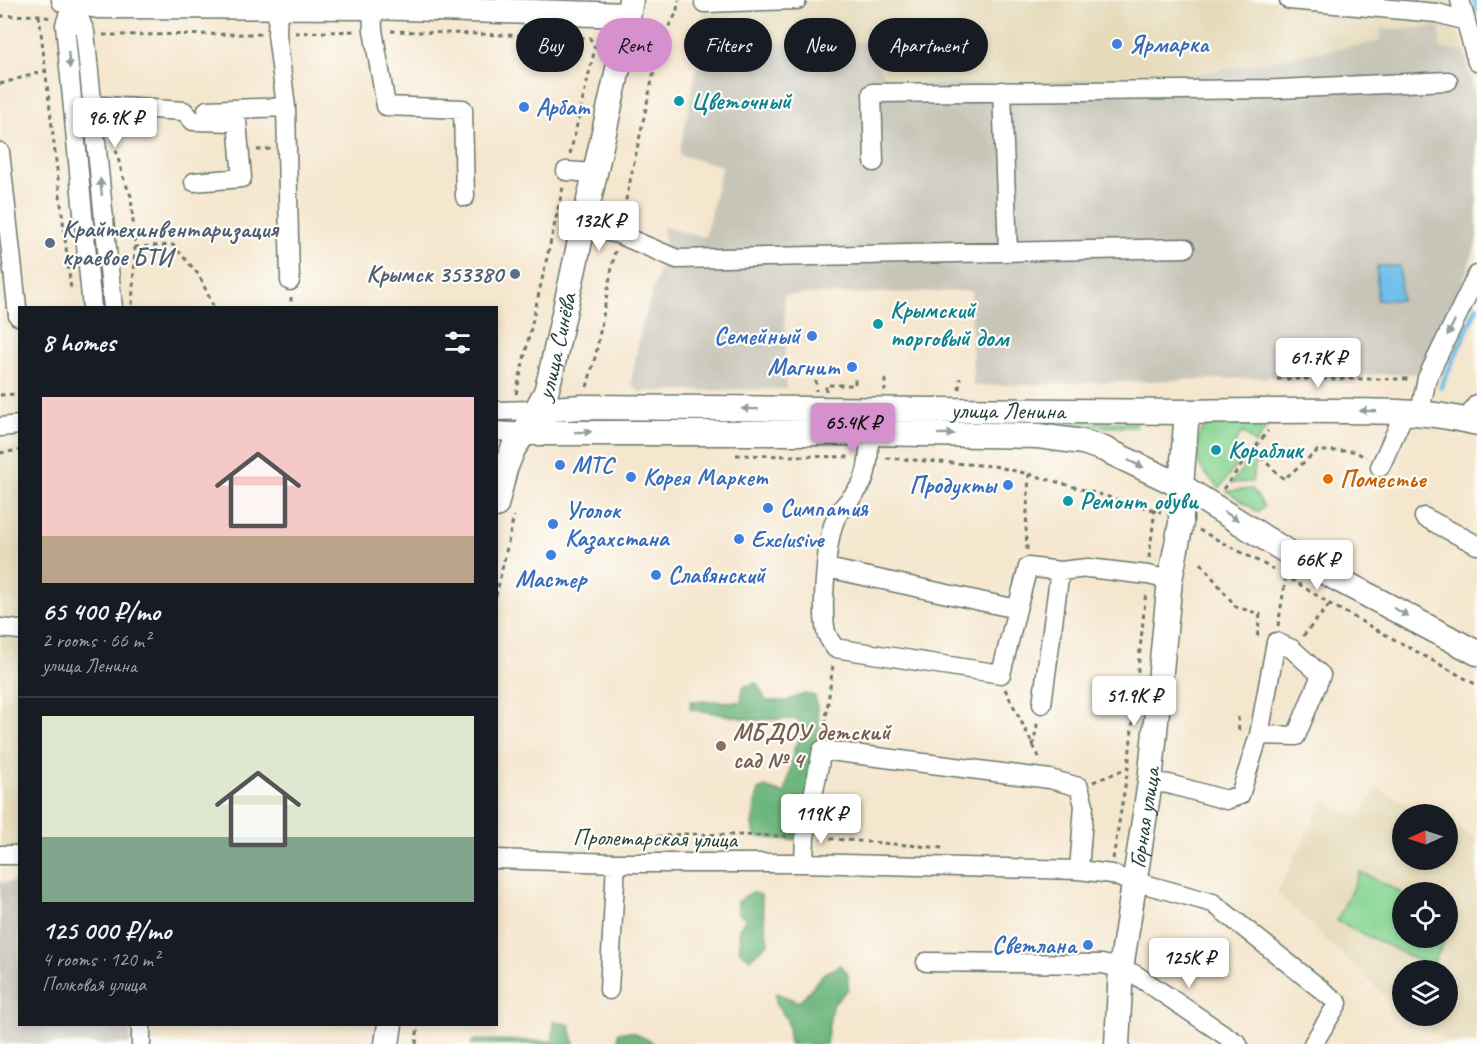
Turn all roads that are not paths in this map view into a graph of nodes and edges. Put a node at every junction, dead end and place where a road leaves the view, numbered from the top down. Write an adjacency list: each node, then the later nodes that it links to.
1 (797, 0): 4 (street)
2 (1289, 0): 9 (street)
3 (1460, 0): 9 (street)
4 (704, 3)
5 (68, 6): 6 (main road); 13 (street); 27 (street, one-way to 27)
6 (278, 7): 8 (main road); 14 (street)
7 (630, 7): 8 (main road); 19 (main road, улица Синёва)
8 (373, 19): 21 (street)
9 (1466, 21): 10 (street)
10 (1477, 62)
11 (1448, 81): 12 (street)
12 (1002, 91): 17 (street); 24 (street)
13 (93, 107): 15 (street); 28 (street, one-way to 13)
14 (286, 107): 15 (street); 26 (street)
15 (183, 111): 20 (street)
16 (0, 152): 29 (street)
17 (873, 162)
18 (567, 171): 19 (street)
19 (594, 174): 22 (main road, улица Синёва)
20 (194, 182)
21 (465, 197)
22 (583, 226): 24 (street); 31 (main road, улица Синёва)
23 (1185, 248): 24 (street)
24 (1008, 252)
25 (1477, 275): 34 (street, one-way to 34)
26 (290, 281)
27 (92, 306)
28 (112, 306)
29 (18, 316)
30 (502, 404): 31 (street, улица Ленина)
31 (536, 410): 32 (main road, улица Ленина, one-way to 31); 39 (main road, улица Синёва)
32 (875, 412): 33 (main road, улица Ленина); 39 (main road, улица Ленина, one-way to 32); 41 (main road, улица Ленина, one-way to 41); 45 (street)
33 (1187, 412): 34 (main road, улица Ленина, one-way to 33); 41 (main road, Горная улица)
34 (1413, 412): 35 (main road, улица Ленина); 40 (street)
35 (1469, 416)
36 (18, 425): 37 (street)
37 (0, 427)
38 (498, 431): 39 (street, улица Ленина)
39 (524, 433): 42 (main road, улица Синёва)
40 (1380, 467)
41 (1181, 486): 47 (main road, Горная улица); 51 (main road, улица Ленина, one-way to 51)
42 (506, 507)
43 (1424, 517): 44 (street)
44 (1477, 544)
45 (827, 568): 48 (street); 48 (street)
46 (1060, 571): 47 (street); 48 (street); 52 (street)
47 (1159, 578): 54 (main road, Горная улица)
48 (1017, 609)
49 (0, 628): 50 (street)
50 (18, 630)
51 (1477, 653)
52 (1042, 704)
53 (1259, 735): 53 (street); 54 (street)
54 (1150, 782): 61 (main road, Горная улица)
55 (0, 855): 56 (street)
56 (18, 855)
57 (498, 859): 58 (street, Пролетарская улица)
58 (616, 863): 59 (street, Пролетарская улица); 64 (street)
59 (804, 863): 60 (street, Пролетарская улица); 60 (street)
60 (1079, 870): 61 (street, Пролетарская улица)
61 (1135, 884): 63 (main road, Горная улица); 71 (street, Пролетарская улица)
62 (926, 962): 63 (street)
63 (1121, 968): 69 (main road, Горная улица); 70 (street)
64 (609, 990)
65 (141, 1026): 67 (street)
66 (390, 1026): 68 (main road)
67 (141, 1044)
68 (387, 1044)
69 (1117, 1044)
70 (1238, 1044)
71 (1313, 1044)

